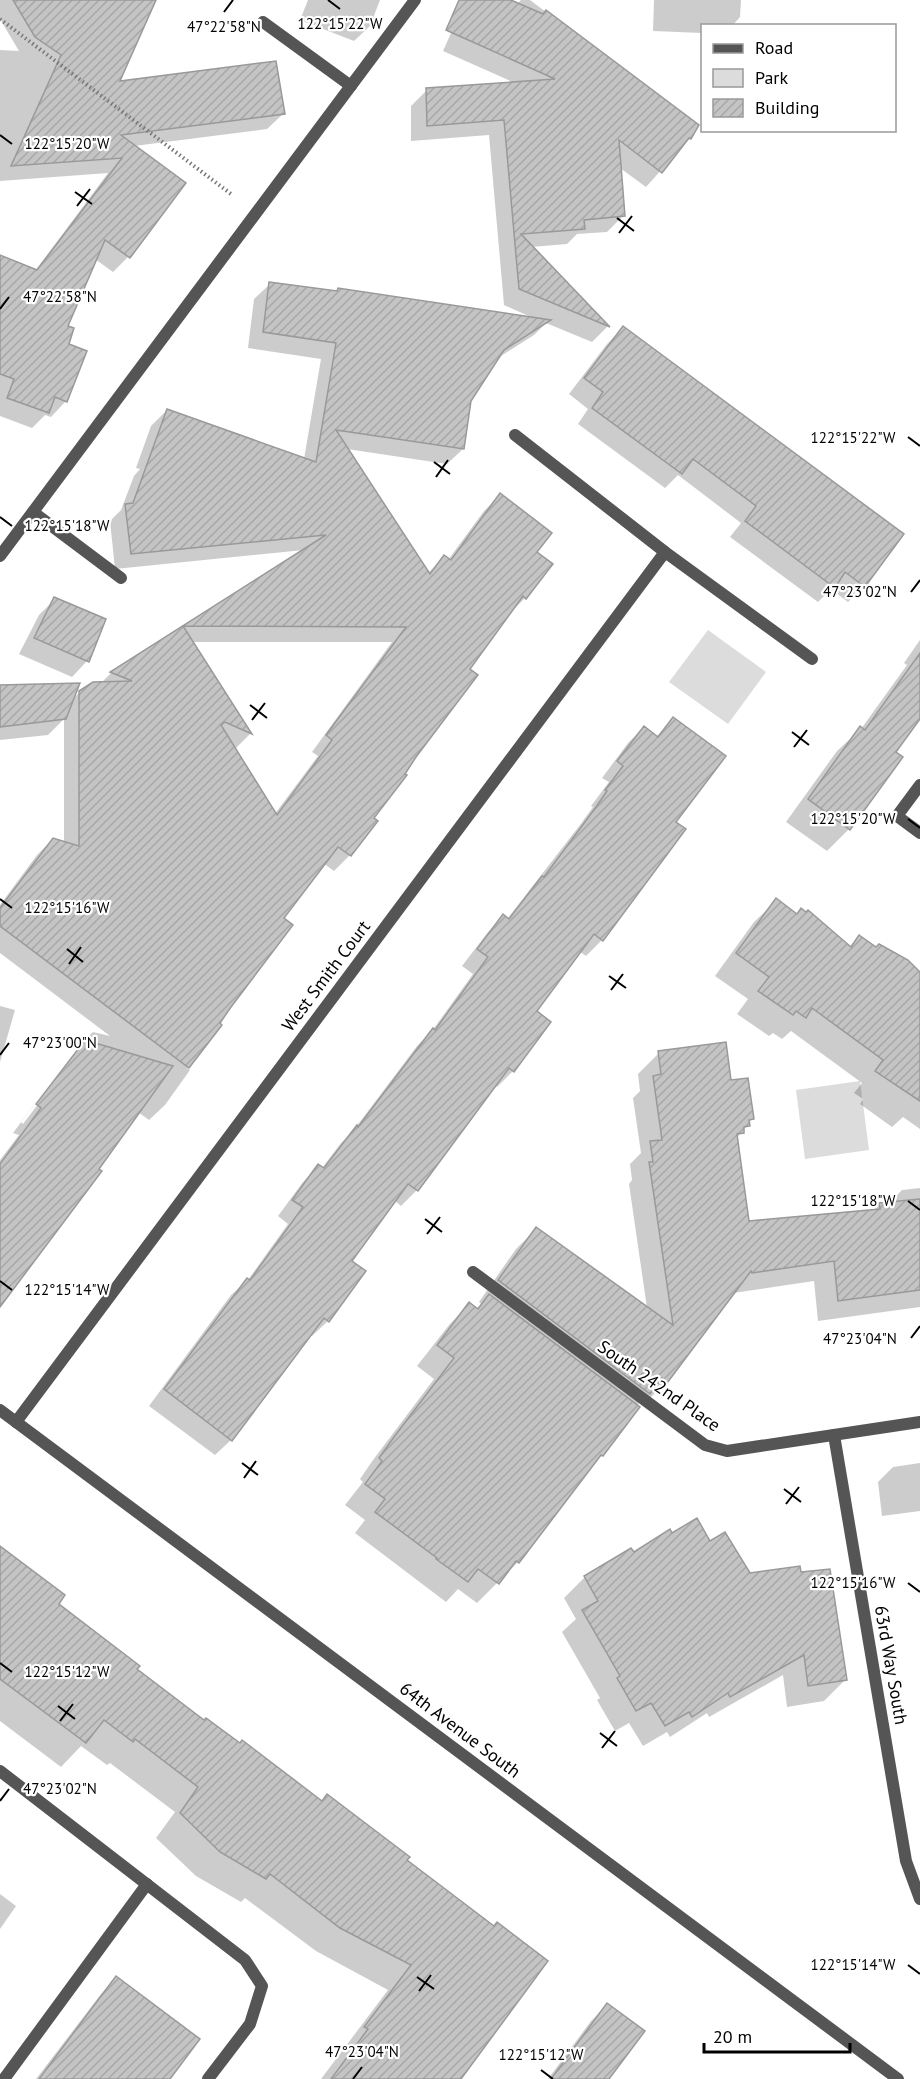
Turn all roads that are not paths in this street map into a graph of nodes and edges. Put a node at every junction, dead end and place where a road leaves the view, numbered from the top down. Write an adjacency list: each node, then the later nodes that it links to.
1 (415, 0): 3 (street)
2 (263, 22): 3 (street)
3 (351, 86): 5 (street)
4 (515, 435): 6 (street)
5 (33, 512): 7 (street); 8 (street)
6 (665, 552): 9 (street); 14 (street, West Smith Court)
7 (0, 556)
8 (122, 578)
9 (812, 659)
10 (920, 784): 11 (street)
11 (920, 833)
12 (473, 1272): 16 (street, South 242nd Place)
13 (0, 1410): 14 (street, 64th Avenue South)
14 (16, 1422): 22 (street, 64th Avenue South)
15 (920, 1422): 16 (street, South 242nd Place)
16 (834, 1435): 19 (street, 63rd Way South)
17 (0, 1771): 18 (street)
18 (147, 1884): 20 (street); 21 (street)
19 (920, 1899)
20 (4, 2079)
21 (208, 2079)
22 (898, 2079)

